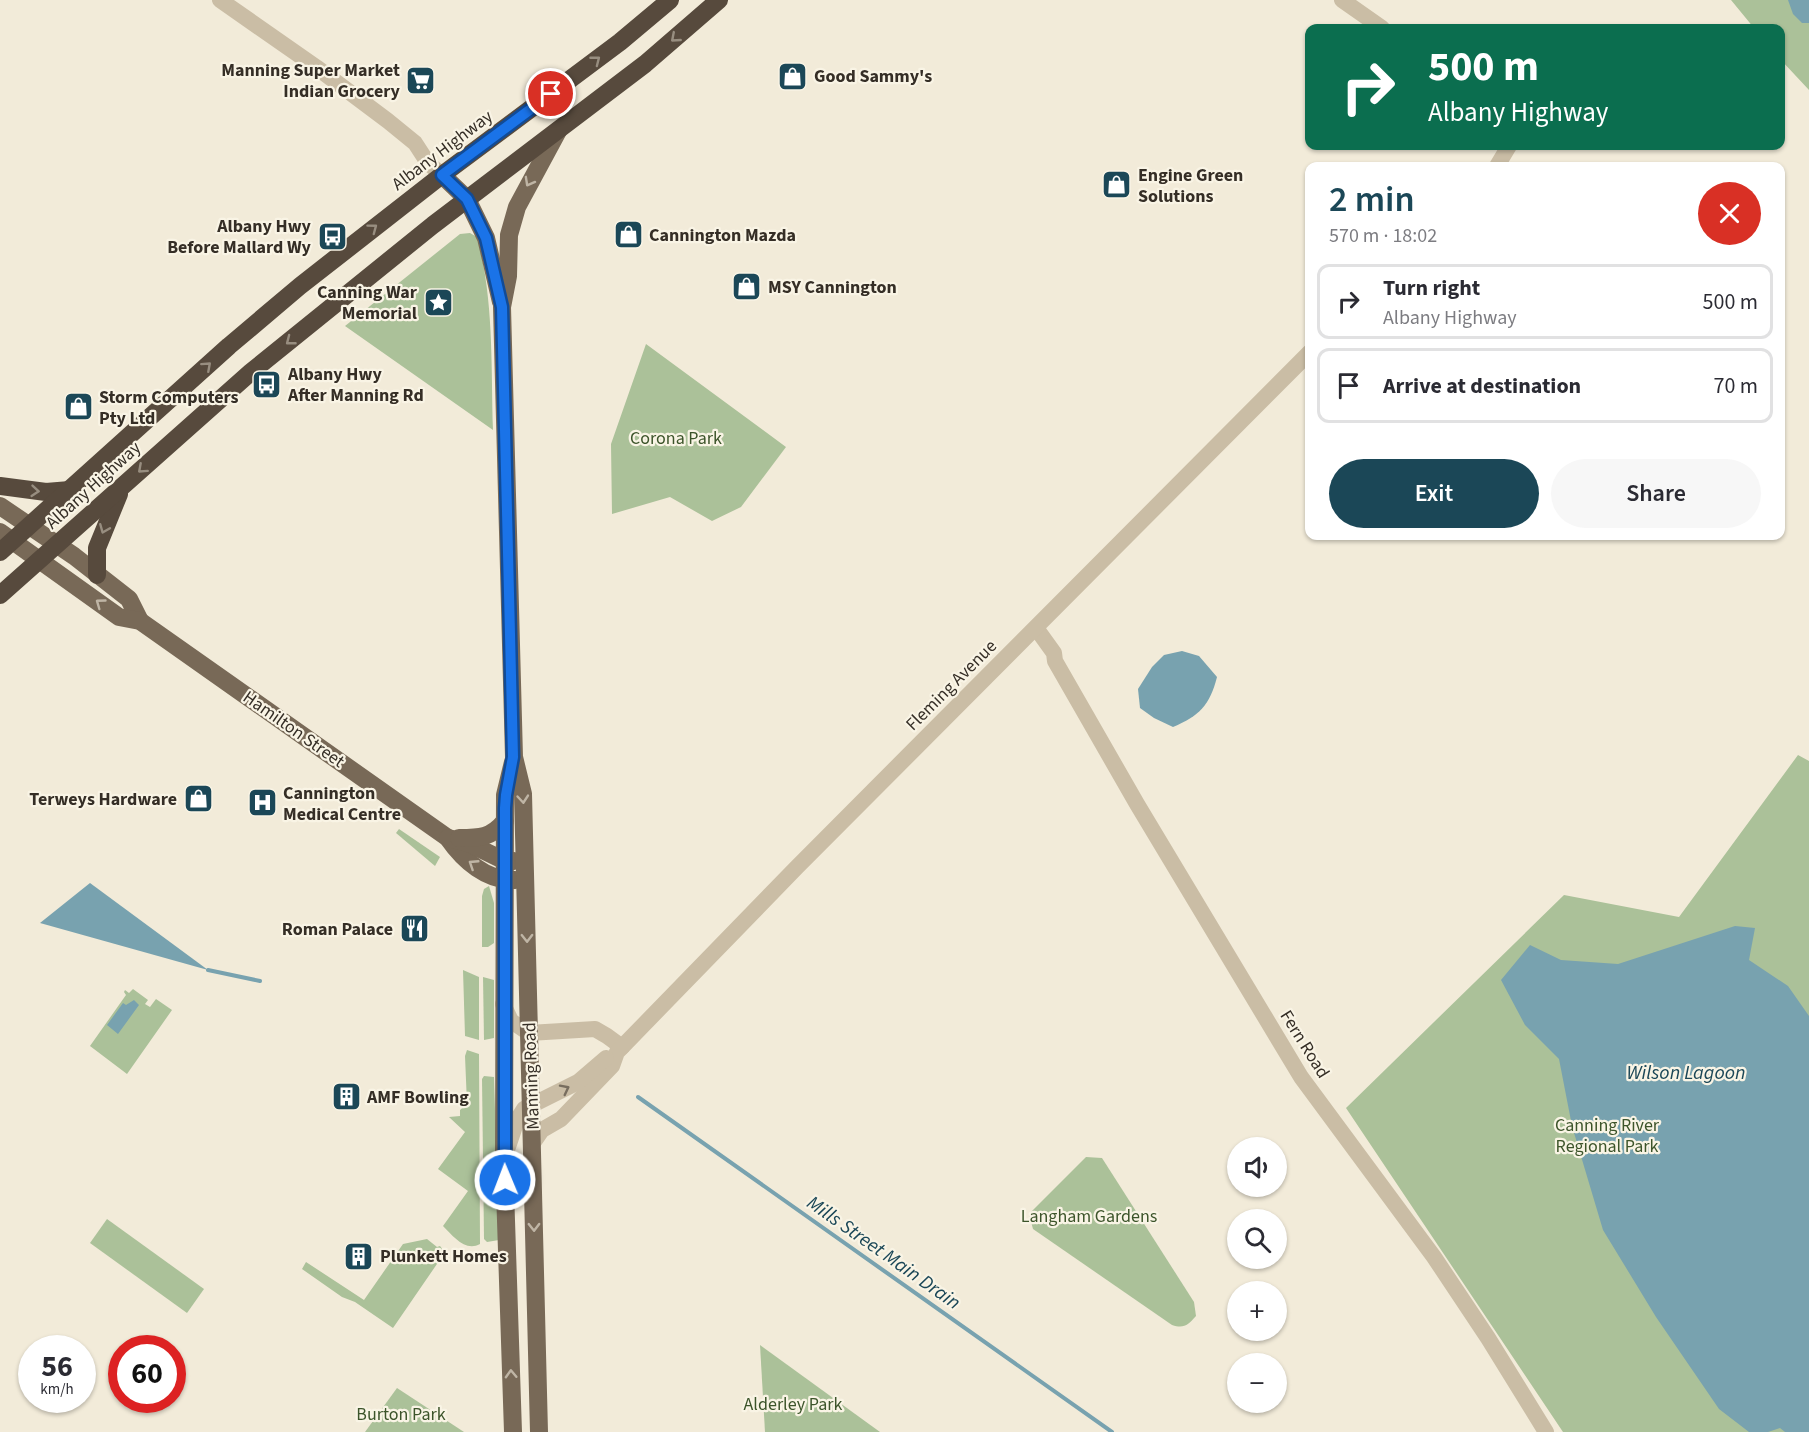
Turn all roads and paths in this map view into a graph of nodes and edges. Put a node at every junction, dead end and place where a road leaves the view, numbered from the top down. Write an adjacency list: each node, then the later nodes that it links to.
1 (220, 0): 7 (street)
2 (670, 0): 7 (highway, Albany Highway, one-way to 2)
3 (719, 0): 6 (highway, Albany Highway, one-way to 6)
4 (1342, 0): 5 (street)
5 (1376, 24)
6 (558, 131): 8 (highway, Albany Highway); 9 (main road, Manning Road, one-way to 9)
7 (442, 175): 8 (main road, Manning Road); 13 (highway, Albany Highway, one-way to 7)
8 (467, 199): 9 (main road, Manning Road); 12 (highway, Albany Highway, one-way to 12)
9 (502, 307): 23 (main road, Manning Road)
10 (1305, 357): 22 (street, Fleming Avenue)
11 (0, 486): 13 (highway, one-way to 13)
12 (122, 487): 17 (highway, Albany Highway); 19 (highway, one-way to 19)
13 (70, 490): 15 (highway, Albany Highway)
14 (0, 506): 15 (main road, Hamilton Street)
15 (29, 525): 16 (highway, Albany Highway); 17 (main road, Hamilton Street)
16 (4, 542): 18 (main road, Hamilton Street)
17 (57, 544): 18 (highway, Albany Highway); 19 (main road, Hamilton Street)
18 (39, 560): 20 (highway, Albany Highway); 21 (main road, Hamilton Street, one-way to 18)
19 (97, 575): 21 (main road, Hamilton Street)
20 (0, 596)
21 (140, 621): 25 (main road, Hamilton Street)
22 (1033, 631): 32 (street, Fleming Avenue); 38 (street, Fern Road)
23 (513, 757): 24 (main road, Manning Road); 27 (main road, Manning Road, one-way to 27)
24 (505, 821): 25 (main road); 26 (main road, Manning Road)
25 (448, 838): 26 (main road, Hamilton Street); 28 (main road, Hamilton Street, one-way to 25)
26 (505, 861): 27 (main road, Hamilton Street); 28 (main road, Manning Road)
27 (525, 861): 29 (main road, Manning Road)
28 (505, 880): 29 (main road, Hamilton Street); 30 (main road, Manning Road)
29 (525, 880): 31 (main road, Manning Road, one-way to 31)
30 (504, 1004): 31 (street); 35 (main road, Manning Road)
31 (529, 1033): 32 (street); 33 (main road, Manning Road)
32 (619, 1050): 33 (street, Fleming Avenue, one-way to 32); 34 (street, Fleming Avenue)
33 (532, 1104): 34 (main road, Manning Road); 35 (street)
34 (533, 1143): 37 (main road, Manning Road, one-way to 37)
35 (504, 1160): 36 (main road, Manning Road, one-way to 35)
36 (513, 1432)
37 (539, 1432)
38 (1545, 1432)

